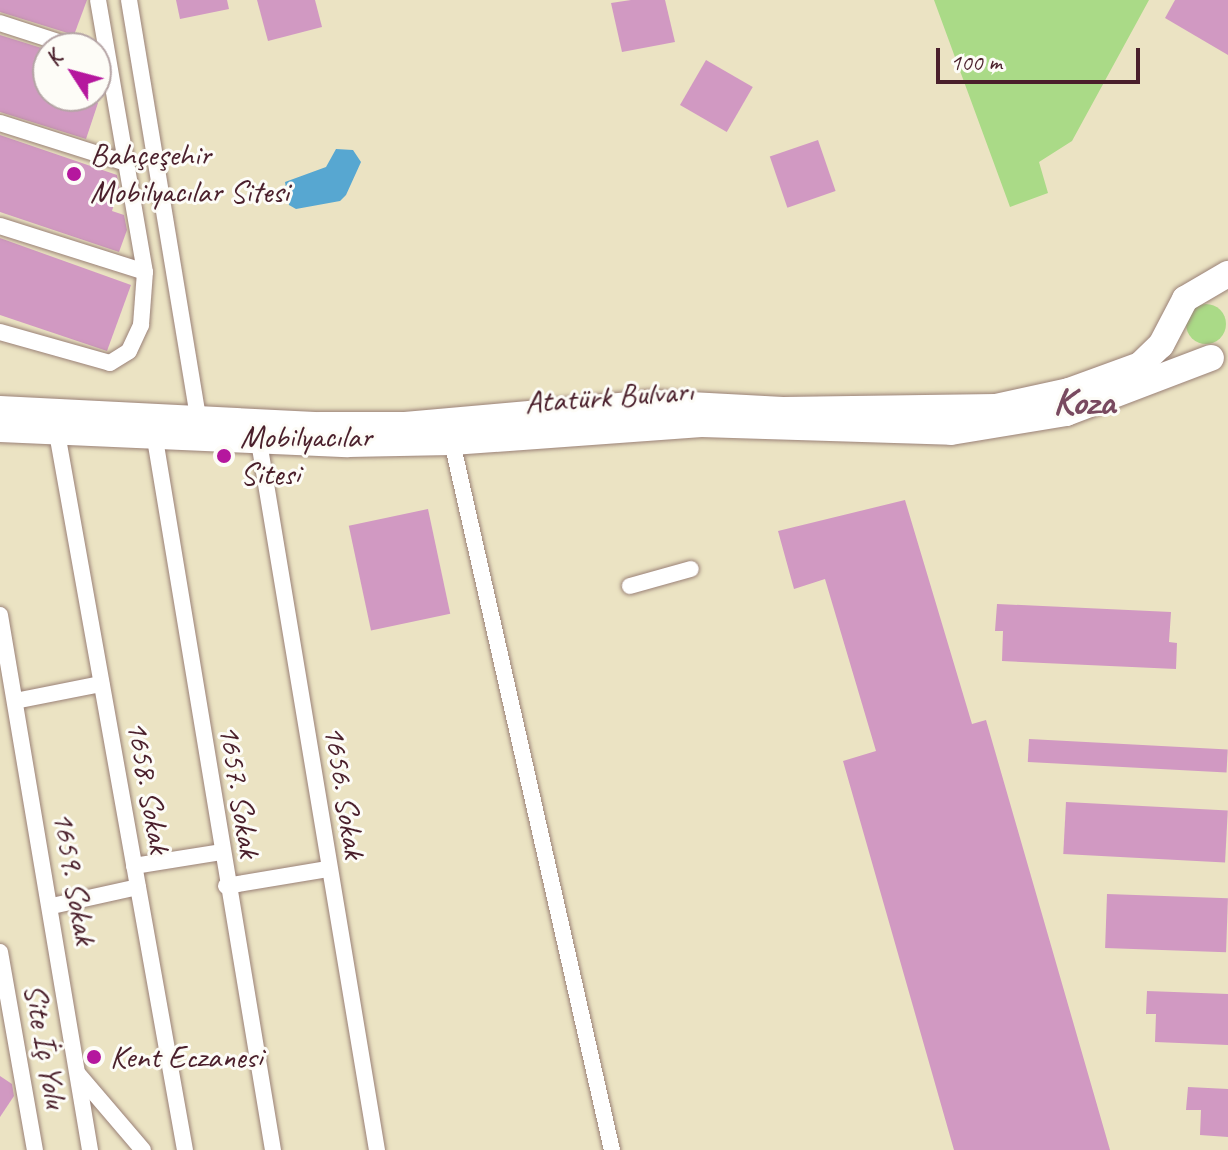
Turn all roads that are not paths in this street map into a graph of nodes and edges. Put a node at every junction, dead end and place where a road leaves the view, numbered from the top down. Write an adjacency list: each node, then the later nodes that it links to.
1 (98, 0): 4 (street)
2 (129, 0): 19 (street)
3 (0, 23): 5 (street)
4 (100, 32)
5 (32, 33)
6 (112, 101): 8 (street)
7 (0, 123): 8 (street)
8 (126, 163): 10 (street)
9 (0, 226): 10 (street)
10 (145, 272): 15 (street)
11 (1228, 274): 12 (main road, Atatürk Bulvarı)
12 (1195, 293): 13 (main road); 14 (main road, Atatürk Bulvarı)
13 (1228, 300)
14 (1173, 315): 16 (main road, Atatürk Bulvarı); 20 (main road, Atatürk Bulvarı)
15 (0, 332)
16 (1219, 354): 20 (main road, Atatürk Bulvarı)
17 (0, 409): 19 (main road, Atatürk Bulvarı)
18 (654, 415): 19 (main road, Atatürk Bulvarı); 20 (main road, Atatürk Bulvarı); 25 (main road, Atatürk Bulvarı)
19 (198, 417)
20 (915, 421)
21 (0, 429): 22 (main road, Atatürk Bulvarı)
22 (57, 433): 23 (main road, Atatürk Bulvarı); 29 (street, 1658. Sokak)
23 (155, 439): 24 (main road, Atatürk Bulvarı); 31 (street, 1657. Sokak)
24 (259, 442): 25 (main road, Atatürk Bulvarı); 33 (street, 1656. Sokak)
25 (452, 442): 45 (street)
26 (691, 569): 27 (street)
27 (630, 586)
28 (0, 615): 30 (street, 1659. Sokak)
29 (101, 684): 30 (street); 32 (street, 1658. Sokak)
30 (15, 701): 36 (street, 1659. Sokak)
31 (221, 852): 32 (street); 34 (street, 1657. Sokak)
32 (134, 866): 35 (street, 1658. Sokak)
33 (328, 869): 34 (street); 44 (street, 1656. Sokak)
34 (226, 886): 43 (street, 1657. Sokak)
35 (138, 887): 36 (street); 42 (street, 1658. Sokak)
36 (52, 906): 38 (street, 1659. Sokak)
37 (0, 952): 39 (street, Site İç Yolu)
38 (77, 1073): 40 (street, 1659. Sokak); 41 (street)
39 (35, 1150)
40 (90, 1150)
41 (143, 1150)
42 (185, 1150)
43 (273, 1150)
44 (377, 1150)
45 (612, 1150)

